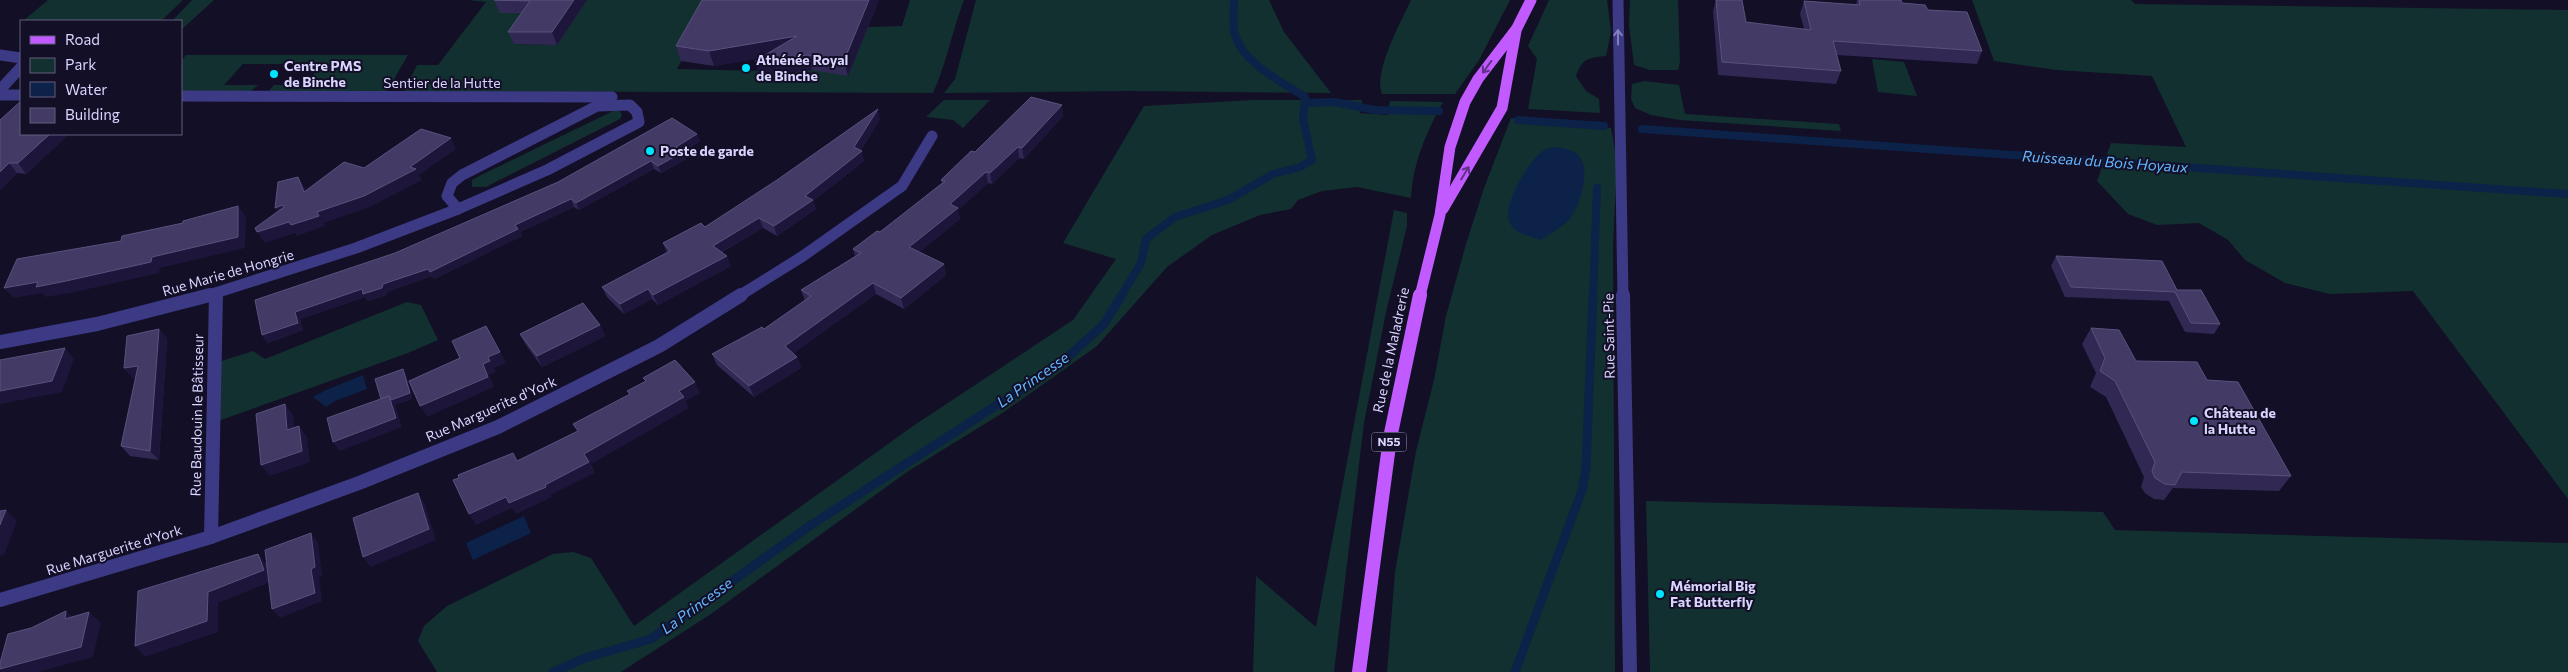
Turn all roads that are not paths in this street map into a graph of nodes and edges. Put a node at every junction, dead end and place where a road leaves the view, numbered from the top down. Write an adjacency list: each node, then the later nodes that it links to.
1 (1531, 0): 3 (main road, Rue de la Maladrerie / N55)
2 (1618, 0): 20 (street, Rue Saint-Pie, one-way to 2)
3 (1517, 28): 14 (main road, Rue de la Maladrerie / N55, one-way to 3); 14 (main road, Rue de la Maladrerie / N55, one-way to 14)
4 (0, 55): 5 (street)
5 (20, 58)
6 (20, 68): 7 (street)
7 (0, 90)
8 (0, 95): 9 (street)
9 (20, 95)
10 (182, 96): 11 (street, Sentier de la Hutte)
11 (612, 97)
12 (932, 136): 17 (street, Rue Marguerite d'York)
13 (459, 210): 13 (street, Rue Marie de Hongrie); 15 (street, Rue Marie de Hongrie)
14 (1440, 215): 19 (main road, Rue de la Maladrerie / N55)
15 (216, 294): 16 (street, Rue Marie de Hongrie); 17 (street, Rue Baudouin le Bâtisseur)
16 (0, 342)
17 (211, 536): 18 (street, Rue Marguerite d'York)
18 (0, 600)
19 (1359, 672)
20 (1630, 672)

